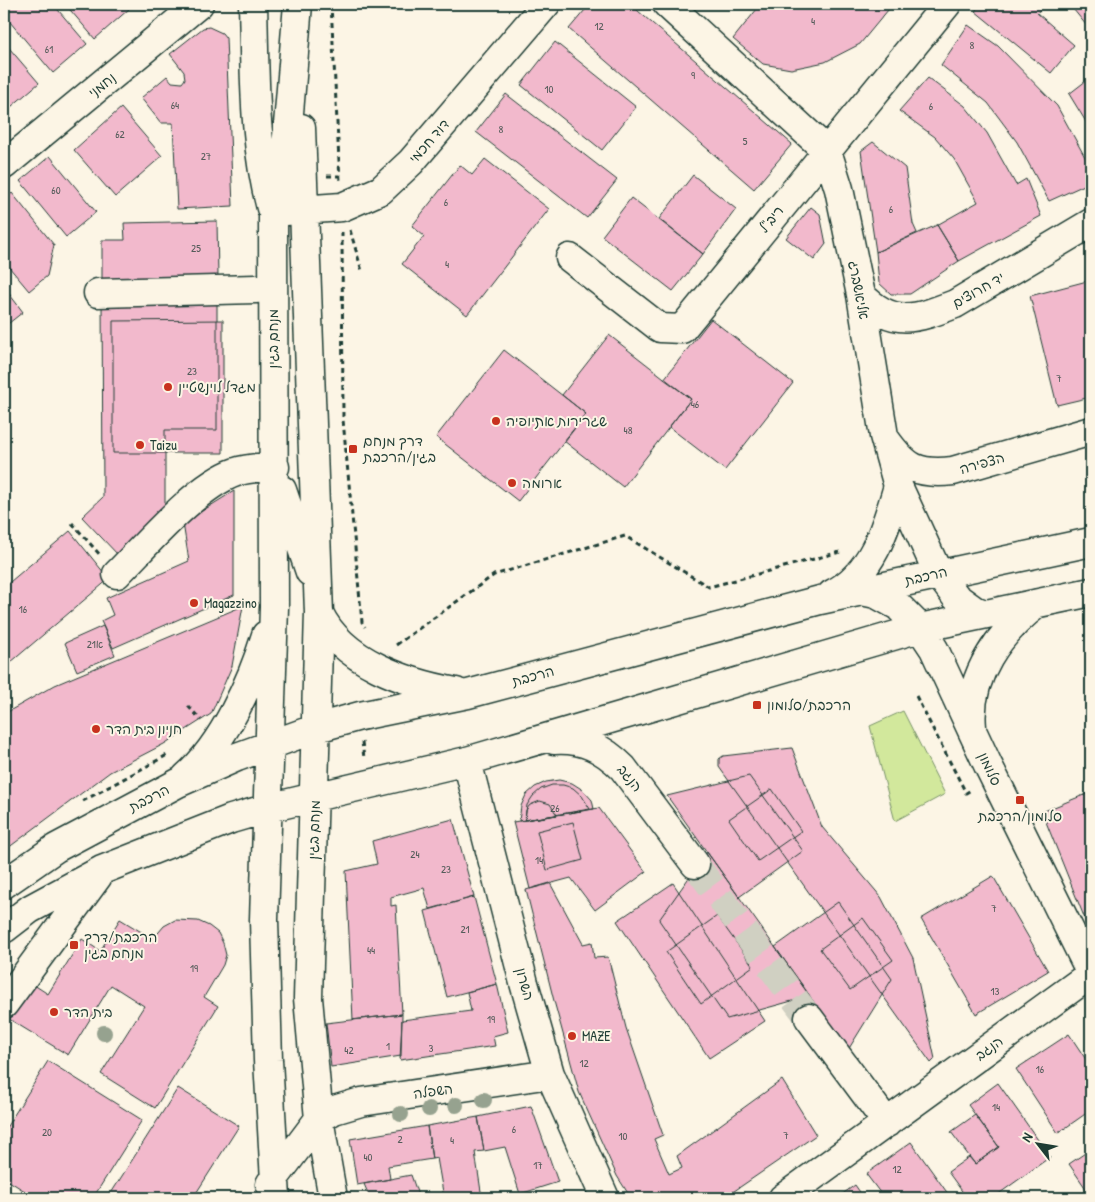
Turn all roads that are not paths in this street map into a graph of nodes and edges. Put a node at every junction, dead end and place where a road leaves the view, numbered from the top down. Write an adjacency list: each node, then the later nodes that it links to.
1 (199, 4): 8 (street, נחמני)
2 (253, 4): 10 (street, מנחם בגין)
3 (546, 4): 9 (street, דוד חכמי)
4 (667, 4): 7 (street, אליאשברג)
5 (947, 4): 7 (street, ריב"ל)
6 (297, 10): 9 (street); 10 (street, מנחם בגין)
7 (827, 151): 12 (street, ריב"ל); 15 (street, אליאשברג)
8 (4, 165)
9 (304, 210): 10 (street, דוד חכמי); 29 (street)
10 (272, 212): 13 (street); 16 (street, מנחם בגין)
11 (1091, 223): 15 (street, יד חרוצים)
12 (570, 258)
13 (256, 290): 14 (street); 16 (street)
14 (98, 293)
15 (861, 295): 18 (street, אליאשברג)
16 (273, 359): 19 (street, מנחם בגין)
17 (1091, 431): 18 (street, הצפירה)
18 (884, 436): 20 (street, אליאשברג)
19 (275, 467): 23 (street); 28 (street, מנחם בגין); 29 (street, מנחם בגין)
20 (898, 486): 22 (street, אליאשברג); 26 (street)
21 (1091, 542): 22 (street, הרכבת)
22 (938, 573): 24 (street, הרכבת); 30 (street, אליאשברג)
23 (117, 574)
24 (862, 591): 26 (street, הרכבת); 31 (street, סלומון)
25 (1091, 592): 27 (street)
26 (820, 600): 32 (street, הרכבת)
27 (1039, 603): 30 (street); 34 (street)
28 (274, 607): 36 (street, מנחם בגין); 38 (street)
29 (319, 613): 32 (street); 33 (street, מנחם בגין)
30 (985, 614): 31 (street)
31 (920, 628): 34 (street, סלומון); 35 (street)
32 (468, 694): 33 (street, הרכבת)
33 (317, 728): 36 (street, הרכבת); 39 (street, מנחם בגין)
34 (972, 731): 45 (street, סלומון)
35 (535, 741): 37 (street); 41 (street, הנגב)
36 (270, 746): 38 (street, הרכבת); 40 (street, מנחם בגין)
37 (467, 761): 39 (street); 48 (street, השרון)
38 (178, 783): 43 (street, הרכבת)
39 (315, 798): 40 (street); 49 (street, מנחם בגין)
40 (268, 808): 42 (street); 51 (street, מנחם בגין)
41 (695, 864)
42 (102, 870): 44 (street); 46 (street)
43 (4, 884)
44 (4, 929)
45 (1091, 974): 50 (street, הנגב)
46 (4, 1004)
47 (809, 1018): 50 (street)
48 (550, 1074): 49 (street, השפלה); 52 (street, השרון)
49 (319, 1120): 51 (street); 53 (street, מנחם בגין)
50 (887, 1123): 54 (street, הנגב)
51 (271, 1192)
52 (598, 1195)
53 (333, 1198)
54 (783, 1198)

